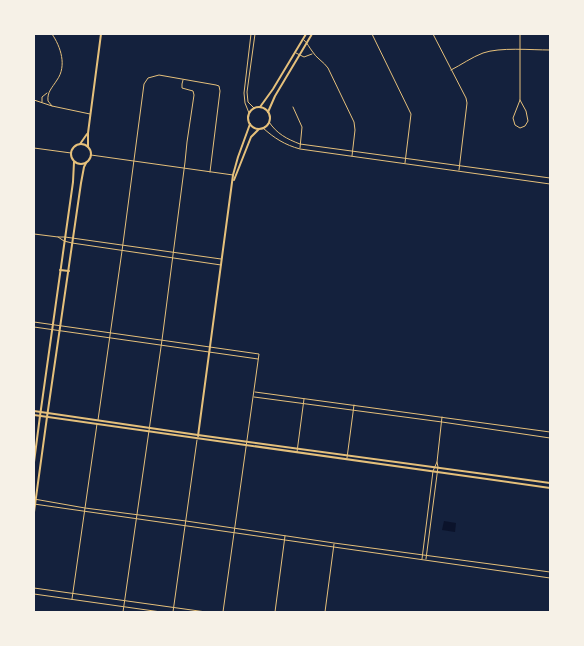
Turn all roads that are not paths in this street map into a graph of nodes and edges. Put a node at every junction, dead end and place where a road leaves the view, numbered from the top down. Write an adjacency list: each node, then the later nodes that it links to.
1 (52, 34): 21 (street)
2 (101, 34): 33 (main road)
3 (251, 34): 17 (street)
4 (255, 34): 18 (street)
5 (306, 34): 10 (main road)
6 (312, 34): 11 (main road)
7 (372, 34): 48 (street)
8 (433, 34): 19 (street)
9 (520, 34): 12 (street)
10 (303, 39): 11 (street); 14 (main road)
11 (307, 43): 15 (street); 16 (main road)
12 (520, 50): 13 (street); 19 (street); 23 (street)
13 (550, 50)
14 (295, 53): 16 (street); 28 (main road)
15 (313, 53): 16 (street); 44 (street)
16 (300, 56): 31 (main road)
17 (247, 66): 18 (street); 26 (street)
18 (250, 67): 24 (street)
19 (451, 70): 53 (street)
20 (183, 79): 49 (street); 54 (street); 56 (street)
21 (48, 93): 25 (street); 27 (street)
22 (34, 100): 25 (street)
23 (520, 100): 23 (street)
24 (248, 102): 26 (street); 30 (street)
25 (42, 103): 27 (street)
26 (245, 103): 32 (street)
27 (52, 106): 33 (street)
28 (260, 107): 30 (main road); 31 (main road)
29 (293, 107): 40 (street)
30 (254, 108): 32 (main road)
31 (268, 112): 34 (main road)
32 (250, 113): 35 (main road)
33 (90, 114): 38 (main road)
34 (269, 122): 36 (main road); 40 (street)
35 (250, 124): 37 (main road); 58 (main road)
36 (263, 128): 37 (main road); 43 (street)
37 (258, 129): 58 (main road)
38 (88, 132): 39 (main road); 41 (main road)
39 (80, 144): 41 (main road); 45 (main road)
40 (300, 144): 43 (street); 44 (street)
41 (88, 147): 46 (main road)
42 (34, 148): 45 (street)
43 (300, 149): 47 (street)
44 (352, 151): 47 (street); 48 (street)
45 (70, 153): 50 (main road)
46 (91, 155): 49 (street); 51 (main road)
47 (352, 156): 52 (street)
48 (406, 159): 52 (street); 53 (street)
49 (134, 161): 54 (street); 68 (street)
50 (74, 162): 51 (main road); 64 (main road)
51 (86, 163): 65 (main road)
52 (405, 164): 55 (street)
53 (460, 166): 55 (street); 57 (street)
54 (184, 168): 56 (street); 70 (street)
55 (459, 171): 60 (street)
56 (210, 172): 58 (street)
57 (515, 173): 59 (street); 60 (street)
58 (234, 175): 72 (main road)
59 (550, 178)
60 (514, 179): 61 (street)
61 (550, 184)
62 (34, 234): 63 (street)
63 (58, 237): 64 (street); 66 (street)
64 (65, 237): 65 (street); 66 (main road)
65 (73, 238): 67 (main road); 68 (street)
66 (64, 242): 67 (street); 74 (main road)
67 (72, 243): 69 (street); 75 (main road)
68 (123, 245): 69 (street); 70 (street)
69 (122, 251): 71 (street); 82 (street)
70 (173, 253): 71 (street); 72 (street)
71 (172, 258): 73 (street); 84 (street)
72 (222, 259): 73 (main road)
73 (221, 265): 86 (main road)
74 (60, 270): 75 (main road); 77 (main road)
75 (69, 271): 78 (main road)
76 (34, 322): 77 (street)
77 (53, 325): 78 (street); 80 (main road)
78 (61, 326): 81 (main road); 82 (street)
79 (34, 327): 80 (street)
80 (52, 330): 81 (street); 88 (main road)
81 (60, 331): 83 (street); 89 (main road)
82 (110, 333): 83 (street); 84 (street)
83 (109, 338): 85 (street); 110 (street)
84 (162, 340): 85 (street); 86 (street)
85 (160, 345): 87 (street); 112 (street)
86 (209, 347): 87 (main road); 90 (street)
87 (208, 352): 90 (street); 116 (main road)
88 (48, 357): 89 (main road); 91 (main road)
89 (56, 358): 92 (main road)
90 (258, 359): 93 (street)
91 (45, 381): 92 (main road); 102 (main road)
92 (52, 382): 104 (main road)
93 (254, 392): 94 (street); 95 (street)
94 (253, 397): 97 (street); 118 (street)
95 (304, 398): 96 (street); 97 (street)
96 (329, 402): 98 (street); 99 (street)
97 (303, 403): 99 (street); 119 (street)
98 (354, 405): 100 (street); 103 (street)
99 (328, 406): 100 (street)
100 (354, 410): 107 (street); 121 (street)
101 (34, 411): 102 (main road)
102 (41, 412): 104 (main road); 106 (main road)
103 (401, 412): 107 (street); 109 (street)
104 (48, 413): 108 (main road); 110 (main road)
105 (34, 415): 106 (main road)
106 (40, 416): 108 (main road); 123 (main road)
107 (400, 416): 111 (street)
108 (47, 417): 110 (main road); 131 (main road)
109 (442, 417): 111 (street); 113 (street)
110 (97, 422): 112 (main road); 133 (street)
111 (442, 422): 115 (street); 124 (street)
112 (149, 430): 116 (main road); 136 (street)
113 (533, 430): 114 (street); 115 (street)
114 (550, 432)
115 (533, 436): 117 (street)
116 (198, 437): 118 (main road); 138 (street)
117 (550, 438)
118 (246, 443): 119 (main road); 120 (main road); 140 (street)
119 (298, 449): 120 (street); 121 (main road)
120 (297, 452): 122 (main road)
121 (347, 455): 122 (street); 125 (main road)
122 (347, 459): 127 (main road)
123 (34, 462)
124 (437, 462): 125 (street); 126 (street)
125 (434, 467): 126 (main road); 127 (street)
126 (438, 467): 128 (street); 129 (main road)
127 (433, 472): 128 (main road); 146 (street)
128 (438, 472): 130 (main road); 147 (street)
129 (550, 483)
130 (550, 488)
131 (35, 499): 132 (main road); 133 (street)
132 (34, 504): 134 (street); 135 (main road)
133 (85, 508): 134 (street); 136 (street)
134 (85, 511): 137 (street); 154 (street)
135 (34, 512)
136 (137, 514): 137 (street); 138 (street)
137 (136, 518): 139 (street); 156 (street)
138 (186, 521): 139 (street); 140 (street)
139 (185, 525): 141 (street); 158 (street)
140 (235, 529): 141 (street); 142 (street)
141 (235, 532): 143 (street); 163 (street)
142 (285, 536): 143 (street); 144 (street)
143 (284, 540): 145 (street); 164 (street)
144 (334, 543): 145 (street); 146 (street)
145 (334, 547): 148 (street); 165 (street)
146 (423, 554): 147 (street); 148 (street)
147 (426, 555): 149 (street); 150 (street)
148 (422, 560): 149 (street)
149 (426, 560): 151 (street)
150 (550, 572)
151 (550, 578)
152 (34, 588): 154 (street)
153 (34, 594): 155 (street)
154 (73, 594): 155 (street); 156 (street)
155 (72, 599): 157 (street)
156 (124, 601): 157 (street); 158 (street)
157 (124, 607): 159 (street); 160 (street)
158 (174, 608): 161 (street); 162 (street)
159 (123, 612)
160 (161, 612)
161 (173, 612)
162 (206, 612)
163 (223, 612)
164 (275, 612)
165 (325, 612)

